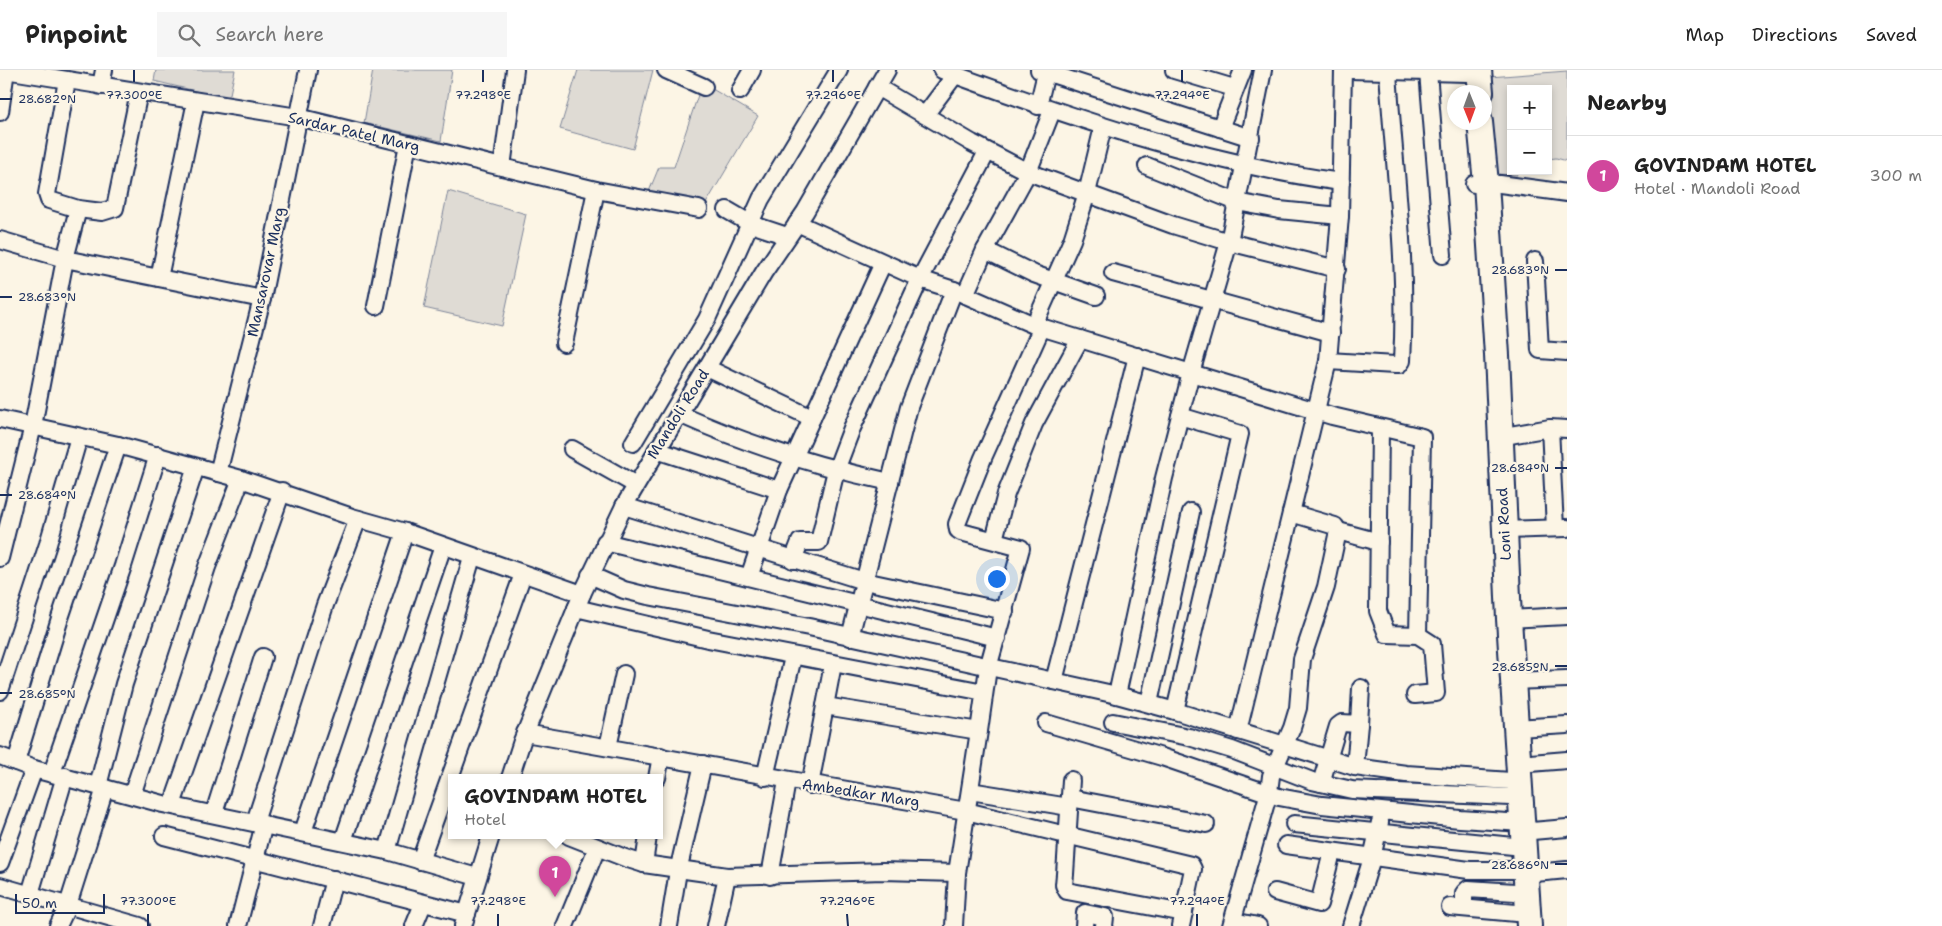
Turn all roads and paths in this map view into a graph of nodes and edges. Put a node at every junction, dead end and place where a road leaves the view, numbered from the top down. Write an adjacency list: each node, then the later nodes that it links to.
1 (6, 70): 19 (street, Sardar Patel Marg); 27 (street)
2 (308, 70): 29 (street, Mansarovar Marg)
3 (515, 70): 39 (street)
4 (666, 70): 20 (street)
5 (752, 70): 23 (street)
6 (839, 70): 52 (street)
7 (887, 70): 21 (street, Mandoli Road)
8 (1174, 70): 22 (street)
9 (1243, 70): 22 (street)
10 (1263, 70): 34 (street)
11 (1342, 70): 41 (street)
12 (1349, 70): 15 (street)
13 (948, 72): 26 (street); 28 (street)
14 (1047, 72): 26 (street); 31 (street)
15 (1388, 72): 16 (street); 77 (street)
16 (1428, 72): 18 (street); 57 (street)
17 (102, 78): 19 (street, Sardar Patel Marg); 24 (street, Sardar Patel Marg)
18 (1474, 78)
19 (67, 80): 47 (street)
20 (704, 87)
21 (877, 88): 28 (street); 51 (street, Mandoli Road)
22 (1234, 88): 31 (street)
23 (740, 91)
24 (139, 92): 25 (street, Sardar Patel Marg); 47 (street)
25 (196, 101): 29 (street, Sardar Patel Marg); 63 (street)
26 (1045, 108): 30 (street); 40 (street)
27 (0, 112)
28 (925, 115): 36 (street)
29 (298, 117): 35 (street, Sardar Patel Marg); 68 (street, Mansarovar Marg)
30 (1103, 127): 38 (street); 44 (street)
31 (1220, 128): 34 (street)
32 (1471, 130): 42 (highway, Loni Road)
33 (1480, 130): 42 (highway, Loni Road)
34 (1251, 138): 38 (street)
35 (408, 144): 39 (street, Sardar Patel Marg); 70 (street)
36 (987, 152): 40 (street); 64 (street)
37 (1147, 166): 46 (street)
38 (1245, 166): 41 (street); 46 (street)
39 (502, 167): 43 (street, Sardar Patel Marg)
40 (1028, 172): 44 (street); 56 (street)
41 (1340, 182): 50 (street)
42 (1480, 184): 45 (street); 90 (highway, Loni Road); 176 (highway, Loni Road)
43 (596, 190): 48 (street, Sardar Patel Marg); 74 (street)
44 (1087, 193): 55 (street); 65 (street)
45 (1567, 193)
46 (1237, 202): 50 (street); 55 (street)
47 (78, 210): 58 (street)
48 (699, 210)
49 (727, 210): 52 (street)
50 (1340, 216): 61 (street)
51 (797, 223): 53 (street, Mandoli Road); 60 (street)
52 (751, 224): 53 (street); 91 (street)
53 (787, 236): 78 (street, Mandoli Road)
54 (0, 240): 58 (street)
55 (1229, 242): 61 (street); 69 (street)
56 (985, 250): 65 (street); 66 (street)
57 (1443, 255)
58 (65, 259): 63 (street); 85 (street)
59 (1535, 261): 75 (street)
60 (883, 263): 64 (street); 83 (street)
61 (1337, 268): 72 (street)
62 (1113, 273): 69 (street)
63 (159, 278): 68 (street)
64 (920, 279): 66 (street); 98 (street)
65 (1052, 281): 67 (street); 71 (street)
66 (959, 293): 71 (street); 101 (street)
67 (1096, 296)
68 (262, 299): 99 (street, Mansarovar Marg)
69 (1212, 302): 72 (street); 79 (street)
70 (376, 306)
71 (1038, 326): 73 (street); 113 (street)
72 (1331, 333): 77 (street)
73 (1080, 339): 76 (street); 113 (street)
74 (564, 343)
75 (1567, 352)
76 (1137, 356): 79 (street); 139 (street)
77 (1328, 361): 80 (street)
78 (707, 368): 81 (street, Mandoli Road); 83 (street)
79 (1191, 372): 80 (street); 82 (street)
80 (1316, 411): 86 (street); 107 (street)
81 (679, 414): 94 (street, Mandoli Road); 96 (street)
82 (1180, 416): 144 (street); 148 (street)
83 (812, 418): 96 (street)
84 (0, 419): 85 (street)
85 (33, 426): 89 (street); 119 (street)
86 (1380, 428): 115 (street); 130 (street)
87 (1550, 428): 88 (street); 90 (street); 109 (street)
88 (1567, 429)
89 (79, 437): 92 (street); 142 (street)
90 (1499, 437): 110 (highway, Loni Road)
91 (633, 442)
92 (118, 445): 95 (street); 163 (street)
93 (572, 449): 102 (street)
94 (656, 450): 102 (street, Mandoli Road); 103 (street)
95 (158, 455): 97 (street); 172 (street)
96 (793, 457): 98 (street); 103 (street)
97 (196, 467): 99 (street); 180 (street)
98 (836, 470): 101 (street); 120 (street)
99 (218, 473): 100 (street)
100 (241, 478): 104 (street); 184 (street)
101 (890, 482): 124 (street)
102 (636, 485): 105 (street, Mandoli Road)
103 (779, 490): 117 (street)
104 (282, 492): 108 (street); 186 (street)
105 (624, 506): 114 (street, Mandoli Road); 117 (street)
106 (1191, 512): 146 (street)
107 (1291, 514): 111 (street); 155 (street)
108 (358, 519): 112 (street); 190 (street)
109 (1561, 528): 110 (street)
110 (1505, 530): 129 (highway, Loni Road)
111 (1338, 531): 115 (street); 157 (street)
112 (405, 532): 116 (street); 195 (street)
113 (994, 540): 127 (street)
114 (605, 542): 122 (street, Mandoli Road); 123 (street)
115 (1379, 542): 130 (street)
116 (443, 546): 118 (street); 202 (street)
117 (758, 549): 120 (street); 123 (street)
118 (472, 556): 121 (street); 205 (street)
119 (0, 558)
120 (793, 560): 124 (street)
121 (523, 574): 125 (street); 169 (street)
122 (590, 575): 125 (street, Mandoli Road); 131 (street)
123 (749, 577): 126 (street)
124 (864, 581): 126 (street); 127 (street)
125 (579, 601): 134 (street); 156 (street, Mandoli Road)
126 (858, 604): 131 (street); 132 (street)
127 (1005, 612): 132 (street)
128 (1567, 616): 129 (street)
129 (1509, 620): 140 (highway, Loni Road)
130 (1418, 635): 145 (street)
131 (850, 637): 136 (street)
132 (997, 638): 136 (street)
133 (263, 657): 189 (street)
134 (793, 657): 135 (street); 173 (street)
135 (833, 664): 143 (street); 147 (street)
136 (988, 668): 139 (street); 143 (street)
137 (624, 674): 158 (street)
138 (1567, 679): 140 (street)
139 (1054, 681): 144 (street)
140 (1513, 681): 153 (highway, Loni Road)
141 (1361, 688): 151 (street)
142 (0, 691)
143 (984, 692): 154 (street)
144 (1117, 695): 146 (street)
145 (1415, 696)
146 (1149, 703): 148 (street)
147 (825, 706): 154 (street); 179 (street)
148 (1175, 710): 155 (street)
149 (1113, 722): 165 (street)
150 (1046, 723): 182 (street)
151 (1359, 724): 161 (street); 166 (street)
152 (1567, 725): 153 (street)
153 (1516, 728): 176 (highway, Loni Road)
154 (978, 731): 181 (street)
155 (1238, 732): 157 (street)
156 (525, 733): 158 (street, Ambedkar Marg); 170 (street, Mandoli Road)
157 (1283, 745): 161 (street); 165 (street)
158 (608, 747): 160 (street, Ambedkar Marg)
159 (0, 756): 163 (street)
160 (661, 756): 164 (street, Ambedkar Marg); 171 (street)
161 (1327, 758): 166 (street); 178 (street)
162 (1567, 760): 176 (street)
163 (16, 762): 167 (street)
164 (703, 764): 173 (street, Ambedkar Marg); 213 (street)
165 (1275, 767): 178 (street); 182 (street)
166 (1355, 767): 168 (street)
167 (34, 769): 172 (street); 210 (street)
168 (1390, 772): 176 (street); 183 (street)
169 (451, 774)
170 (511, 774)
171 (658, 774)
172 (59, 775): 180 (street); 221 (street)
173 (765, 777): 175 (street, Ambedkar Marg)
174 (1071, 780): 185 (street)
175 (787, 781): 179 (street, Ambedkar Marg); 216 (street)
176 (1513, 781): 183 (street); 194 (highway, Loni Road); 194 (highway, Loni Road)
177 (448, 783): 209 (street)
178 (1321, 783): 183 (street)
179 (810, 785): 187 (street, Ambedkar Marg)
180 (101, 787): 184 (street); 224 (street)
181 (970, 791): 185 (street); 187 (street)
182 (1268, 792): 188 (street); 230 (street)
183 (1386, 792): 188 (street)
184 (132, 795): 186 (street)
185 (1070, 803): 191 (street); 197 (street)
186 (172, 805): 189 (street)
187 (966, 811): 197 (street, Ambedkar Marg); 214 (street)
188 (1382, 811): 194 (street); 196 (street)
189 (214, 813): 190 (street)
190 (260, 823): 195 (street); 208 (street)
191 (1206, 824)
192 (1294, 824): 196 (street)
193 (1567, 828): 194 (street)
194 (1520, 831): 196 (street); 222 (highway, Loni Road); 222 (highway, Loni Road)
195 (303, 832): 202 (street)
196 (1377, 833): 207 (street)
197 (1068, 834): 226 (street); 227 (street, Ambedkar Marg)
198 (164, 836): 208 (street)
199 (491, 839): 217 (street)
200 (576, 839): 204 (street)
201 (648, 839): 211 (street)
202 (342, 841): 205 (street)
203 (1286, 845): 206 (street)
204 (597, 848): 211 (street); 236 (street)
205 (387, 851): 209 (street)
206 (1332, 852): 207 (street); 220 (street)
207 (1372, 858): 222 (street); 243 (street)
208 (255, 859): 218 (street); 233 (street)
209 (420, 861): 217 (street)
210 (0, 864)
211 (644, 864): 213 (street)
212 (1567, 870): 222 (street)
213 (678, 871): 215 (street); 237 (street)
214 (957, 874): 216 (street); 239 (street)
215 (727, 876): 216 (street); 238 (street)
216 (770, 876)
217 (477, 877): 229 (street)
218 (334, 879): 223 (street); 234 (street)
219 (0, 886): 221 (street)
220 (1275, 892)
221 (30, 894): 224 (street)
222 (1521, 900): 225 (street)
223 (423, 904): 229 (street); 235 (street)
224 (68, 906): 228 (street); 231 (street)
225 (1457, 907)
226 (1162, 918): 227 (street)
227 (1182, 919)
228 (100, 920): 232 (street)
229 (465, 920)
230 (1232, 923): 242 (street)
231 (58, 926)
232 (140, 926)
233 (238, 926)
234 (322, 926)
235 (414, 926)
236 (565, 926)
237 (669, 926)
238 (716, 926)
239 (954, 926)
240 (1084, 926): 241 (street)
241 (1104, 926)
242 (1258, 926)
243 (1351, 926)

